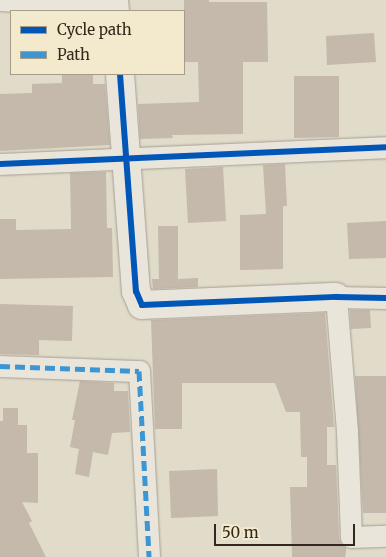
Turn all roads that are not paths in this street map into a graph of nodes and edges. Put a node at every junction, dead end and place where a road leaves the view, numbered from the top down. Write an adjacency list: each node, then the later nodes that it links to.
1 (0, 0): 2 (street)
2 (100, 0)
3 (120, 75): 5 (street)
4 (386, 147): 5 (street)
5 (128, 158): 6 (street); 7 (street)
6 (0, 164)
7 (336, 297): 8 (street); 10 (street)
8 (386, 298)
9 (0, 366): 11 (street)
10 (386, 536)
11 (150, 557)

